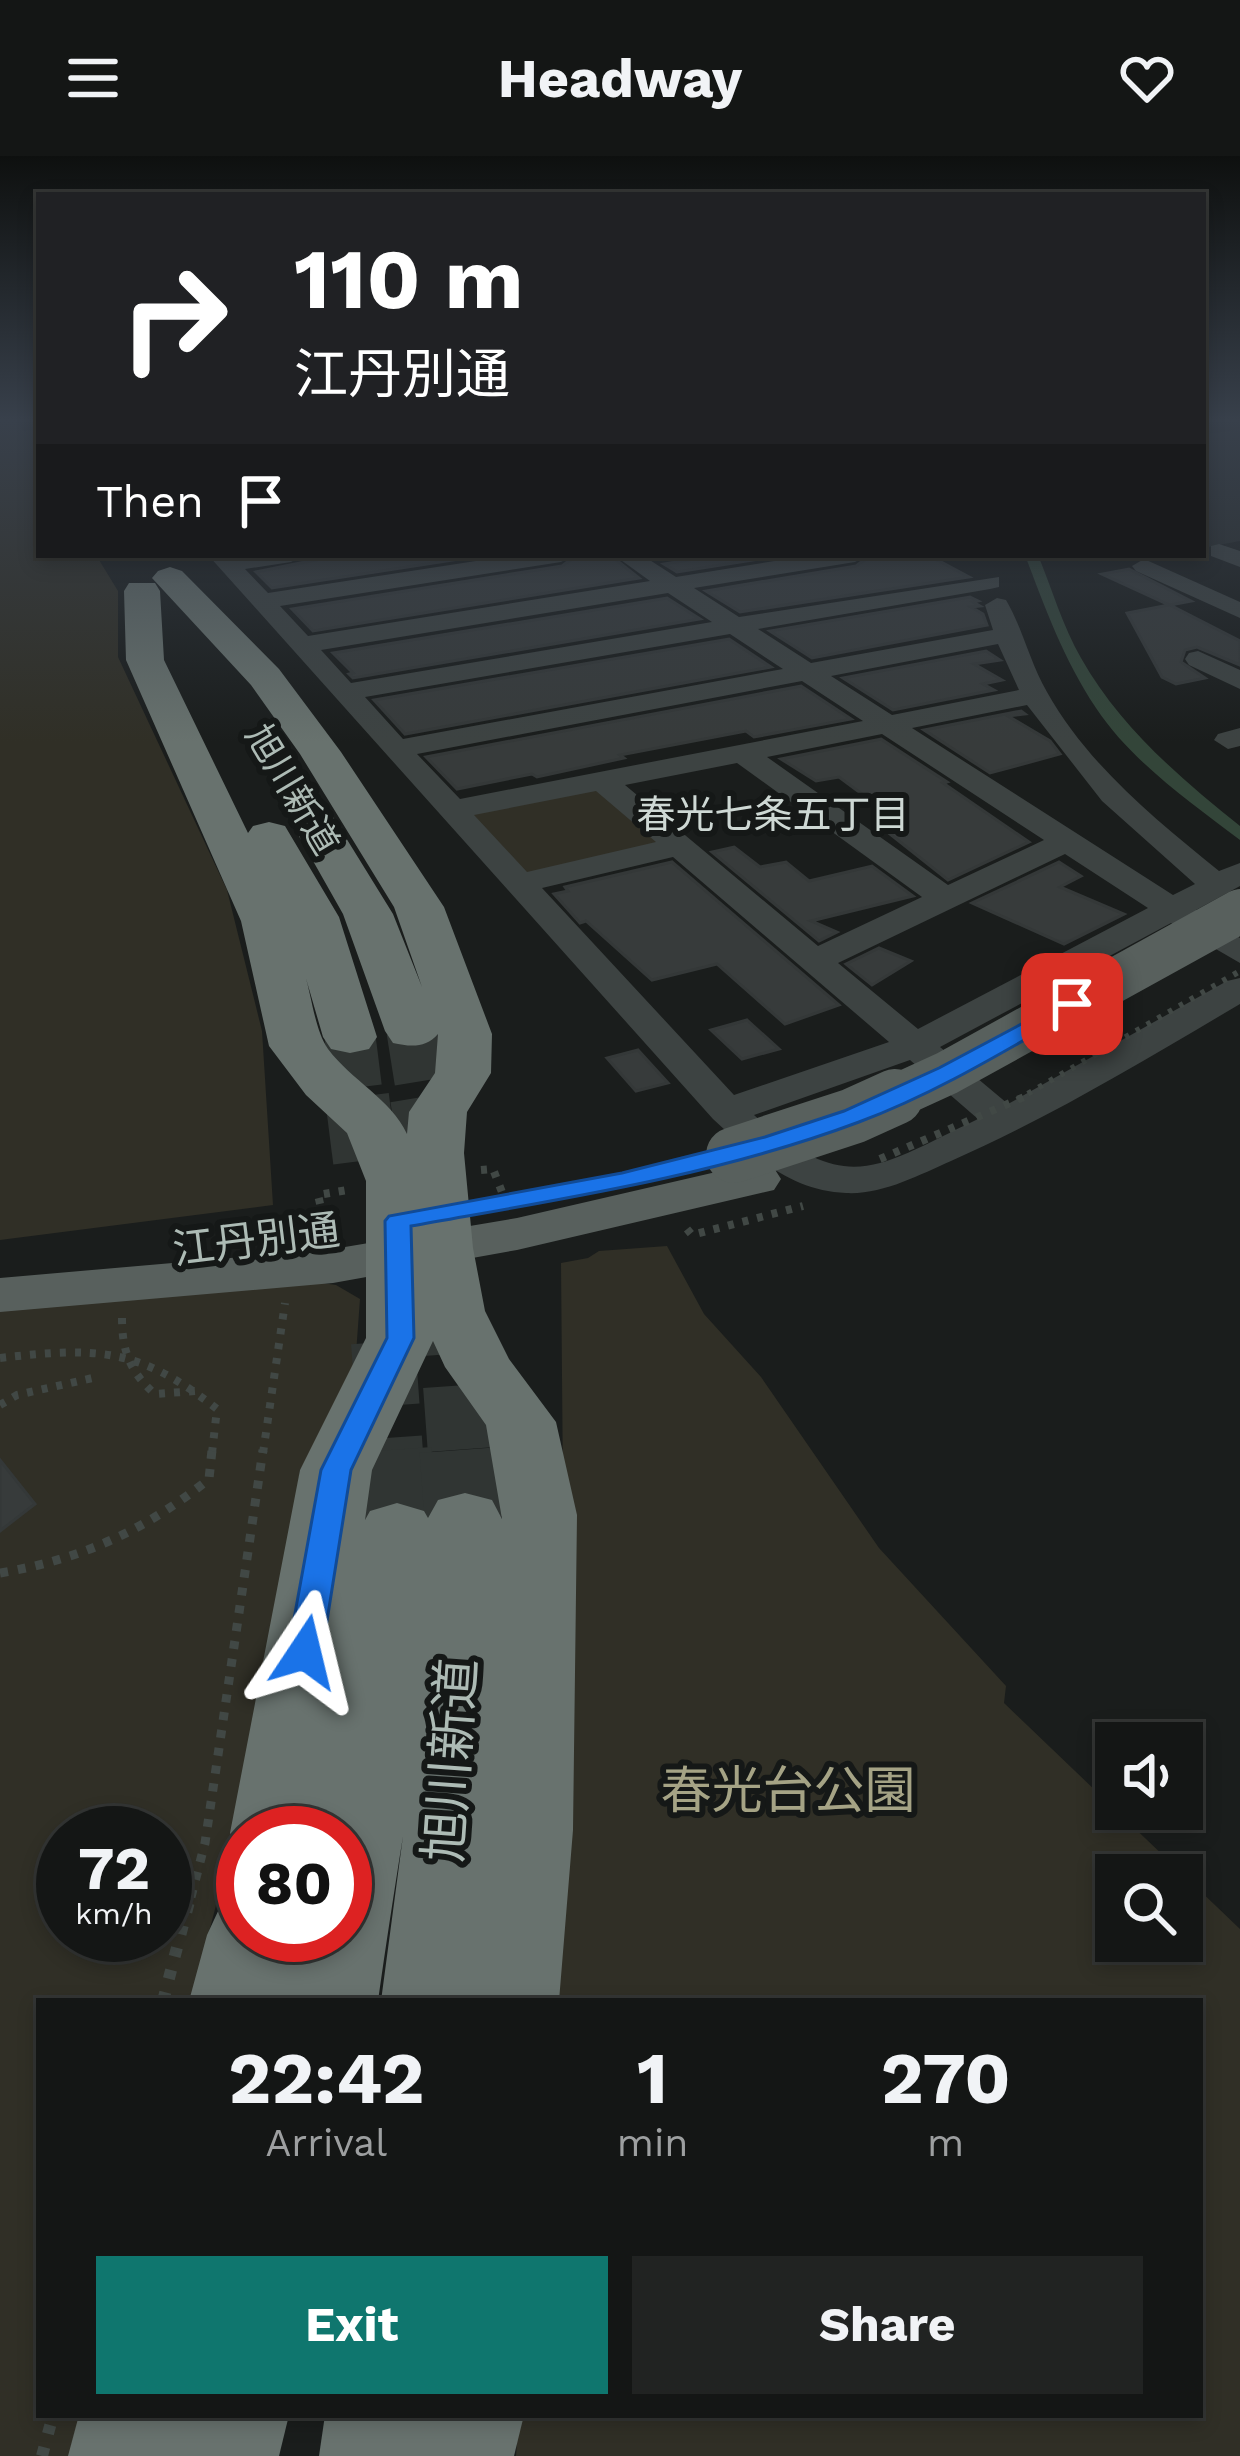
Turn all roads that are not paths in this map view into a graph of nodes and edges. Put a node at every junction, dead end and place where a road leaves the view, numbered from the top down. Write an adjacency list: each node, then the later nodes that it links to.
1 (259, 558): 6 (street)
2 (542, 558): 10 (street)
3 (631, 558): 9 (street)
4 (837, 558): 9 (street)
5 (981, 558): 8 (street)
6 (173, 566): 10 (street); 34 (highway, 旭川新道); 35 (highway, 旭川新道); 39 (highway); 39 (highway)
7 (1144, 566): 11 (street)
8 (990, 582): 12 (street); 13 (street)
9 (672, 585): 12 (street); 14 (street)
10 (262, 601): 14 (street)
11 (1240, 611)
12 (737, 626): 16 (street); 18 (street)
13 (1006, 635): 16 (street); 19 (street)
14 (302, 645): 18 (street)
15 (1240, 651): 17 (street)
16 (806, 671): 20 (street); 21 (street)
17 (1240, 681)
18 (346, 692): 21 (street)
19 (1031, 697): 20 (street); 28 (street)
20 (886, 724): 22 (street); 25 (street)
21 (396, 749): 24 (street)
22 (741, 752): 23 (street); 29 (street)
23 (601, 780): 24 (street); 26 (street)
24 (452, 810): 27 (street)
25 (1070, 840): 29 (street); 30 (street)
26 (676, 847): 27 (street); 32 (street)
27 (520, 883): 38 (street)
28 (1231, 887): 30 (street); 38 (main road, 江丹別通, bridge)
29 (948, 900): 32 (street)
30 (1170, 910): 31 (street); 36 (street)
31 (1240, 951): 38 (main road, 江丹別通)
32 (816, 960): 36 (street)
33 (1240, 989): 37 (street)
34 (412, 1031)
35 (350, 1037)
36 (914, 1046): 37 (street); 38 (street)
37 (1007, 1124): 38 (street)
38 (750, 1164): 39 (main road, 江丹別通)
39 (419, 1235): 40 (main road, 江丹別通); 41 (main road, 江丹別通); 42 (highway); 49 (highway)
40 (0, 1269)
41 (0, 1295)
42 (279, 1806)
43 (364, 1806): 48 (highway, 旭川新道)
44 (247, 1962): 46 (highway)
45 (336, 1962): 47 (highway)
46 (238, 1998)
47 (330, 1998)
48 (429, 1998)
49 (511, 1998)
50 (134, 2418): 54 (highway)
51 (232, 2418): 55 (highway)
52 (381, 2418): 56 (highway)
53 (467, 2418): 57 (highway)
54 (125, 2456)
55 (222, 2456)
56 (376, 2456)
57 (457, 2456)

